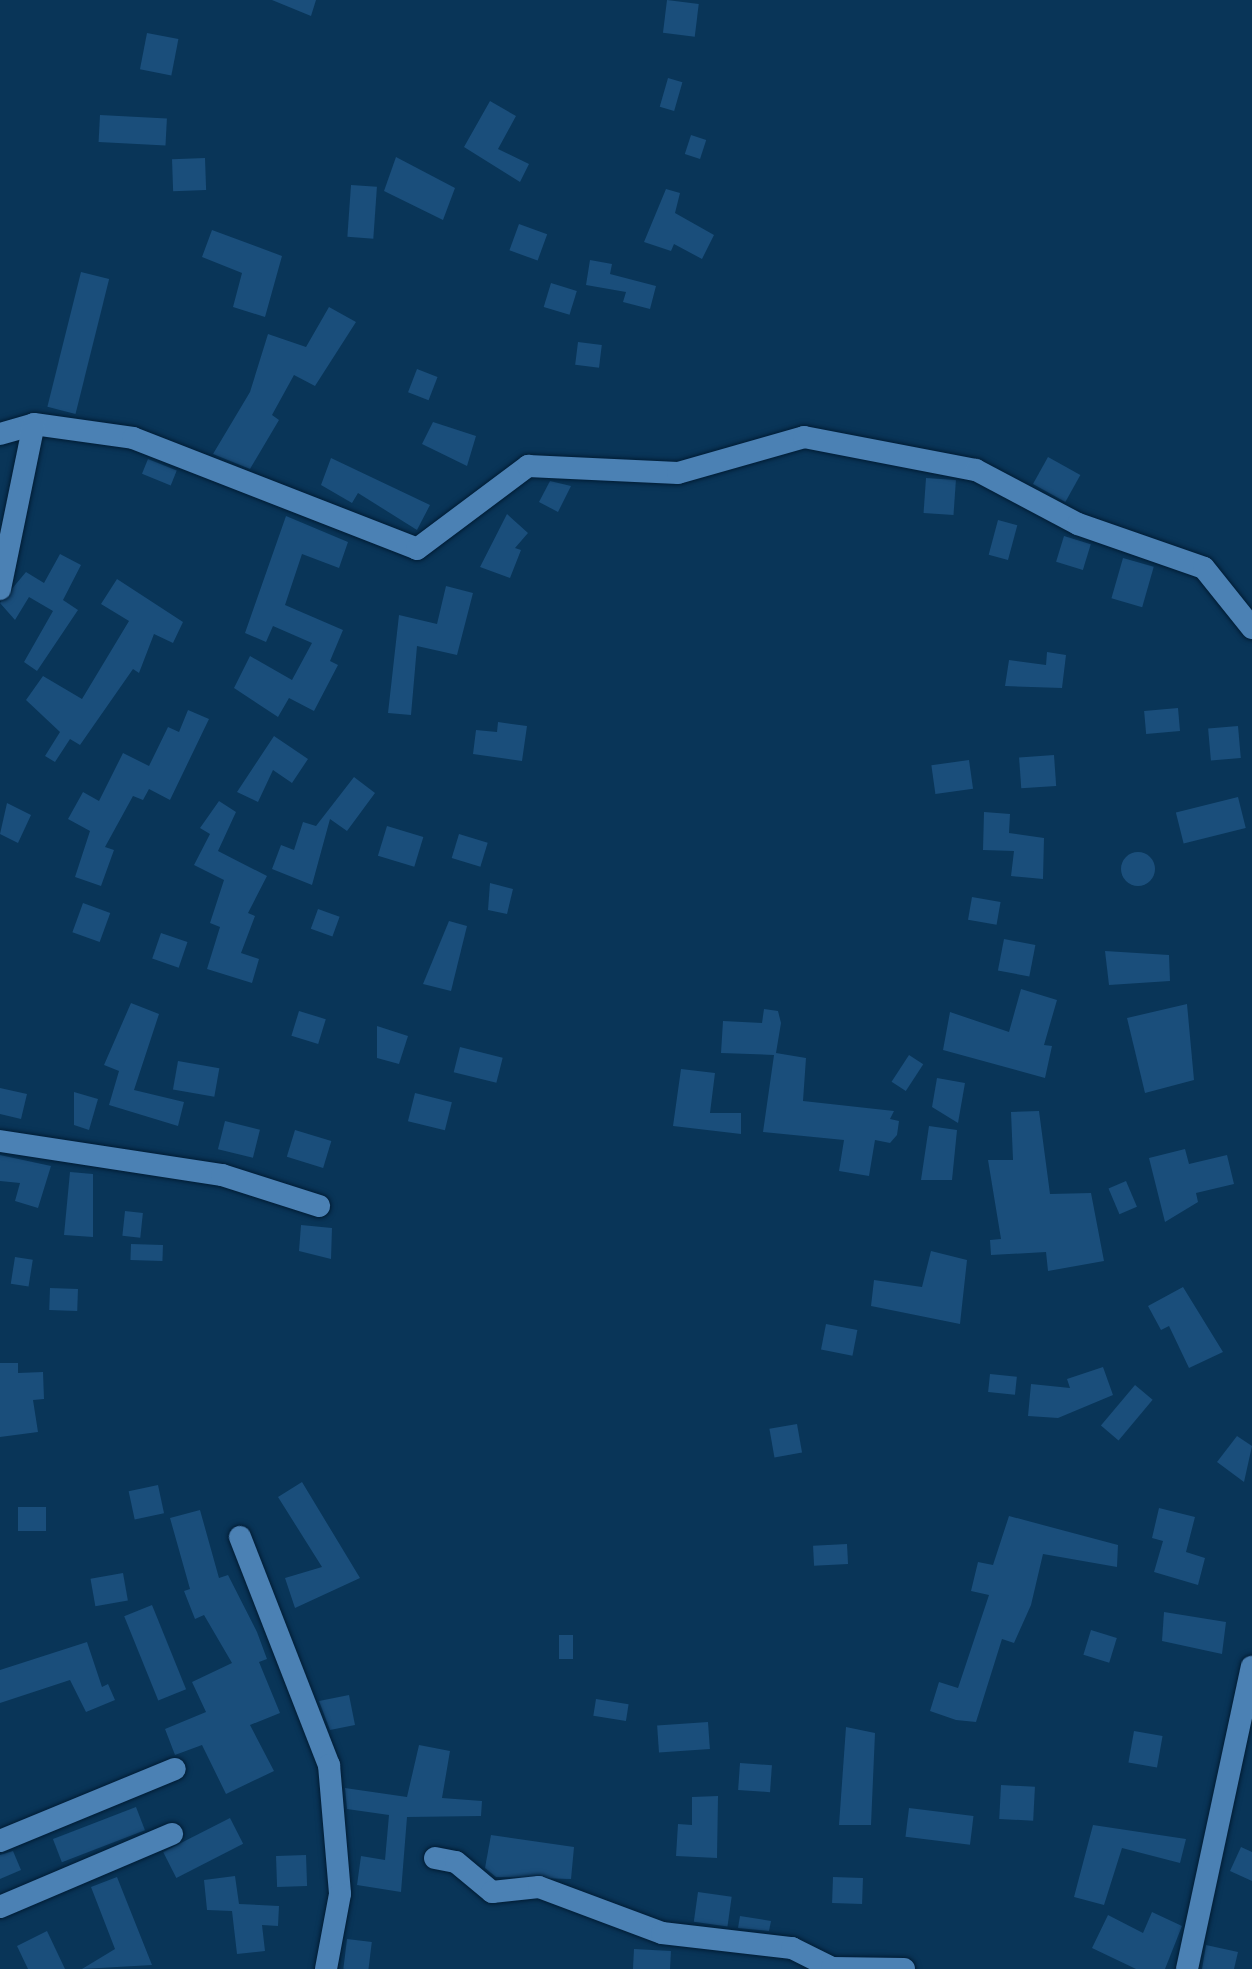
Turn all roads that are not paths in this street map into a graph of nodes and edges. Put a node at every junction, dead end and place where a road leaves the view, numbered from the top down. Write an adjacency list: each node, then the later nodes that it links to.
1 (34, 424): 2 (street); 3 (street); 4 (street)
2 (0, 434)
3 (0, 589)
4 (1252, 628)
5 (0, 1141): 6 (street)
6 (319, 1206)
7 (240, 1537): 14 (street)
8 (1252, 1667): 16 (street)
9 (175, 1769): 11 (street)
10 (172, 1834): 13 (street)
11 (0, 1841)
12 (435, 1858): 15 (street)
13 (0, 1907)
14 (326, 1969)
15 (904, 1969)
16 (1187, 1969)

